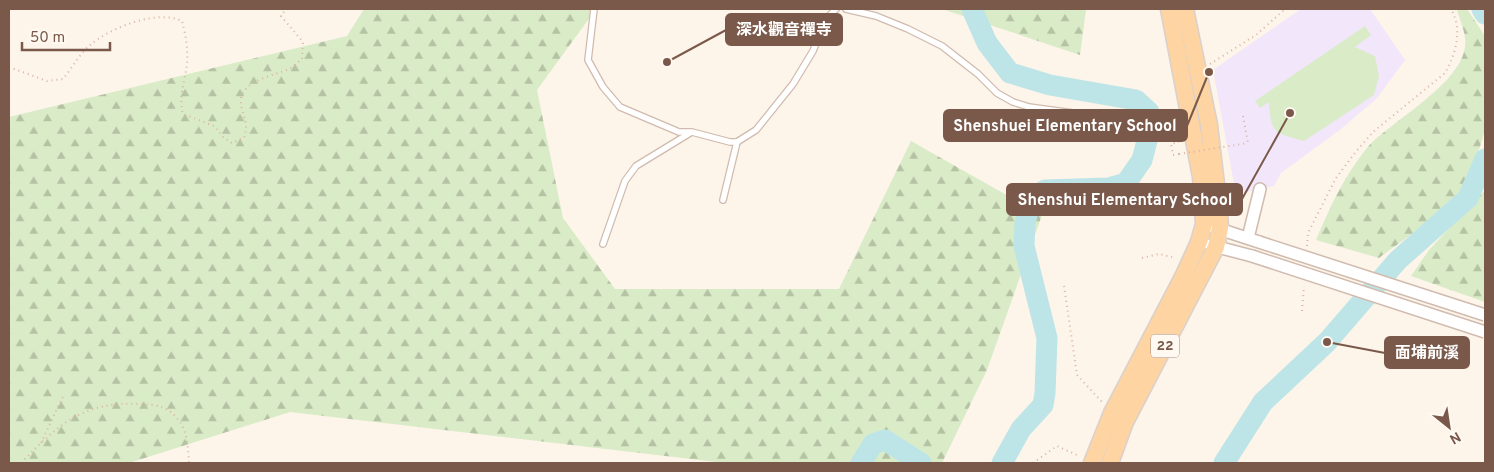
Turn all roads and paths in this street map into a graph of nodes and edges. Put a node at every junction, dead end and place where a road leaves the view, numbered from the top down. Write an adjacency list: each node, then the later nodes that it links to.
1 (286, 9): 9 (path)
2 (594, 9): 13 (lane)
3 (836, 9): 15 (lane)
4 (846, 9): 14 (lane)
5 (1170, 9): 14 (main road, 22)
6 (1185, 9): 10 (main road, 22)
7 (1285, 9): 10 (path)
8 (1451, 9): 24 (path)
9 (9, 67)
10 (1198, 72): 12 (main road, 22)
11 (1244, 116): 14 (path, bridge)
12 (1209, 125): 14 (lane); 19 (main road, 22)
13 (692, 132): 15 (lane); 22 (lane)
14 (1187, 136): 18 (main road, 22)
15 (738, 142): 17 (lane)
16 (1260, 189): 20 (street)
17 (723, 200)
18 (1204, 224): 19 (street); 21 (main road, 22)
19 (1220, 228): 20 (street); 23 (main road, 22)
20 (1254, 240): 30 (street, bridge)
21 (1199, 242): 23 (street); 26 (main road, 22)
22 (604, 244)
23 (1216, 247): 31 (street, bridge); 39 (main road, 22)
24 (1306, 253)
25 (1142, 258): 26 (path)
26 (1190, 262): 33 (main road, 22)
27 (1304, 282): 29 (path)
28 (1064, 286): 33 (path)
29 (1302, 311)
30 (1485, 315)
31 (1485, 332)
32 (64, 394): 34 (path)
33 (1112, 413): 38 (main road, 22)
34 (40, 445): 35 (path); 36 (path)
35 (21, 463)
36 (189, 463)
37 (1033, 463): 38 (path)
38 (1092, 463)
39 (1110, 463)

